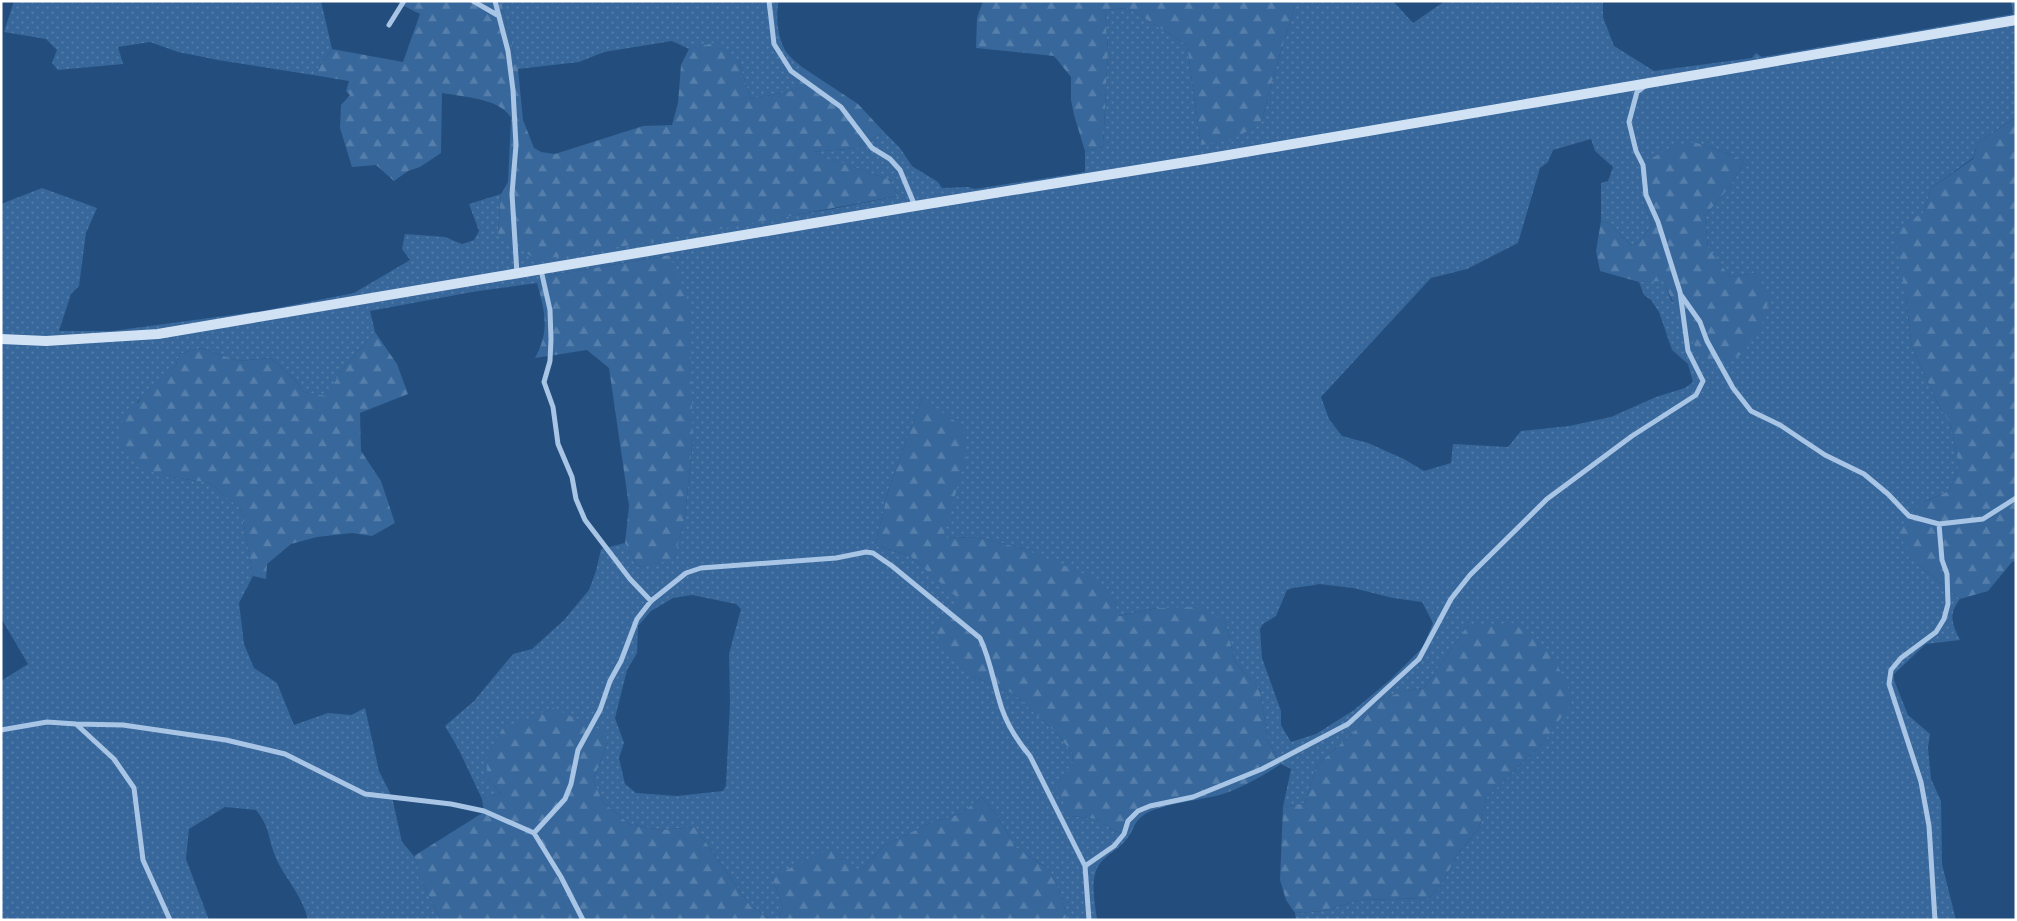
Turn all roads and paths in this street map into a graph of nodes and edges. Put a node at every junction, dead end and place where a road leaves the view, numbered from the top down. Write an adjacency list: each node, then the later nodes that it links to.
1 (404, 1): 7 (street)
2 (473, 1): 5 (street)
3 (495, 1): 5 (street)
4 (769, 1): 9 (street)
5 (499, 16): 11 (street)
6 (2016, 20): 8 (street)
7 (389, 25)
8 (1649, 83): 9 (street); 12 (street)
9 (915, 206): 10 (street)
10 (542, 270): 11 (street); 16 (street)
11 (517, 274): 13 (street)
12 (1680, 292): 15 (street); 20 (street)
13 (1, 339)
14 (2016, 498): 15 (street)
15 (1940, 524): 24 (street)
16 (651, 601): 19 (street); 20 (street)
17 (76, 724): 18 (street); 19 (street); 21 (street)
18 (1, 730)
19 (534, 833): 22 (street)
20 (1085, 866): 23 (street)
21 (170, 920)
22 (583, 920)
23 (1090, 920)
24 (1935, 920)

